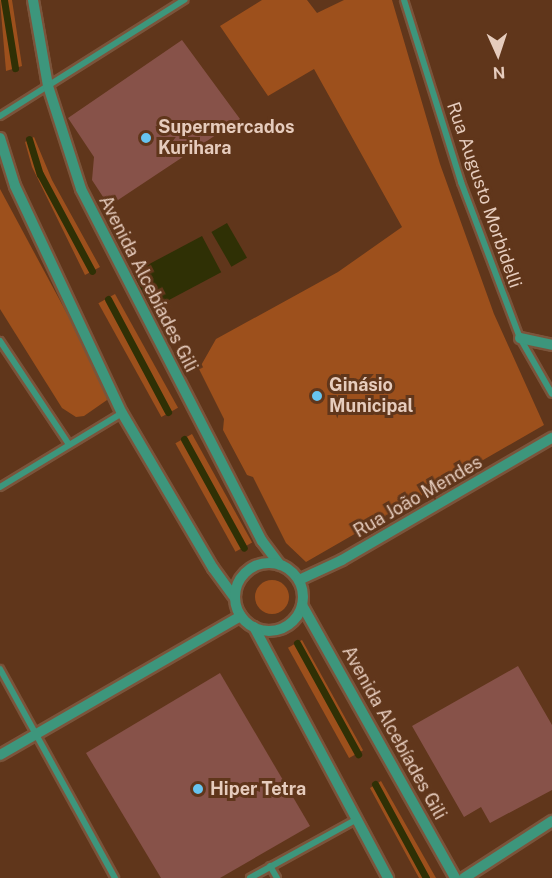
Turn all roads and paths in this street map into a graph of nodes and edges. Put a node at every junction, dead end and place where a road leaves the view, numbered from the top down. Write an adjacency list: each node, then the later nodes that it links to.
1 (33, 0): 4 (street, Avenida Alcebíades Gili)
2 (184, 0): 4 (street)
3 (404, 0): 7 (street, Rua Augusto Morbidelli)
4 (48, 86): 5 (street); 15 (street, Avenida Alcebíades Gili)
5 (0, 116)
6 (0, 138): 11 (street)
7 (520, 338): 9 (street); 10 (street, Rua Augusto Morbidelli)
8 (0, 341): 13 (street)
9 (552, 345)
10 (552, 393)
11 (122, 413): 13 (street); 17 (street)
12 (552, 438): 16 (street, Rua João Mendes)
13 (68, 443): 14 (street)
14 (0, 487)
15 (280, 565): 16 (street); 17 (street)
16 (299, 580): 18 (street)
17 (235, 598): 19 (street)
18 (302, 605): 20 (street); 31 (street, Avenida Alcebíades Gili)
19 (241, 616): 20 (street); 22 (street)
20 (254, 627): 24 (street)
21 (0, 669): 22 (street)
22 (36, 735): 23 (street); 27 (street)
23 (0, 755)
24 (355, 820): 26 (street); 30 (street)
25 (552, 821): 32 (street)
26 (270, 866): 28 (street); 29 (street)
27 (115, 878)
28 (250, 878)
29 (277, 878)
30 (388, 878)
31 (455, 878)
32 (464, 878)

